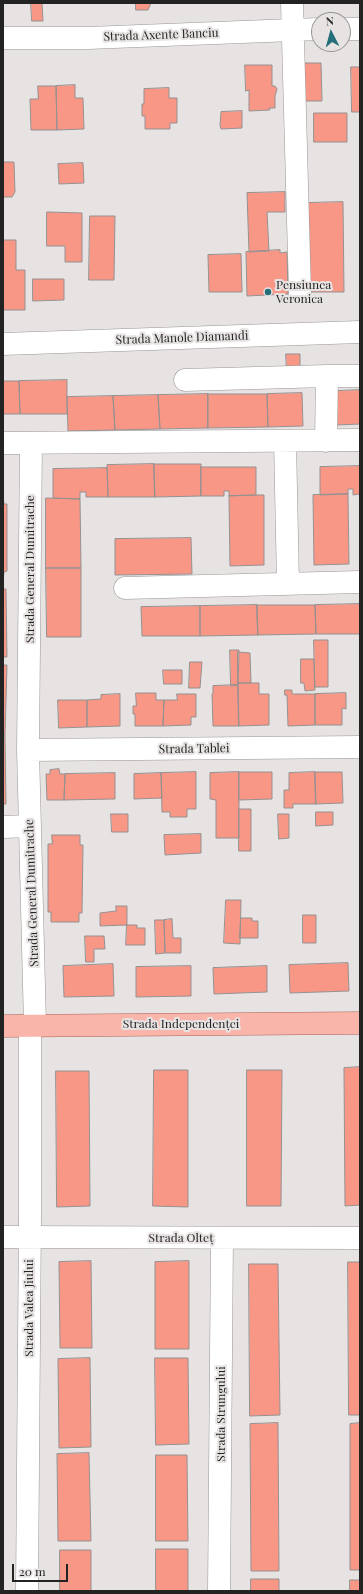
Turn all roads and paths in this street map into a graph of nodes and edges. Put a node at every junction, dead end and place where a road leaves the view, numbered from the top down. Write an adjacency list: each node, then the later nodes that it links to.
1 (292, 3): 2 (street)
2 (293, 30): 3 (street, Strada Axente Banciu); 4 (street, Strada Axente Banciu); 5 (street)
3 (311, 30)
4 (3, 38)
5 (300, 293)
6 (360, 332): 7 (street, Strada Manole Diamandi)
7 (3, 344)
8 (327, 376): 9 (street); 10 (street); 13 (street)
9 (360, 376)
10 (185, 380)
11 (360, 440): 13 (street)
12 (285, 441): 13 (street); 15 (street); 17 (street)
13 (326, 441)
14 (3, 443): 15 (street)
15 (31, 443): 20 (street, Strada General Dumitrache)
16 (360, 582): 17 (street)
17 (288, 584): 18 (street)
18 (125, 588)
19 (360, 747): 20 (street, Strada Tablei)
20 (28, 750): 22 (street, Strada General Dumitrache)
21 (3, 826): 22 (street)
22 (29, 826): 25 (street, Strada General Dumitrache)
23 (360, 1023): 25 (main road, Strada Independenței)
24 (3, 1026): 25 (main road, Strada Independenței)
25 (32, 1026): 27 (street, Strada Valea Jiului)
26 (3, 1237): 27 (street, Strada Olteț)
27 (30, 1237): 28 (street, Strada Olteț); 30 (street, Strada Valea Jiului)
28 (222, 1238): 29 (street, Strada Olteț); 31 (street, Strada Strungului)
29 (360, 1238)
30 (27, 1591)
31 (219, 1591)

